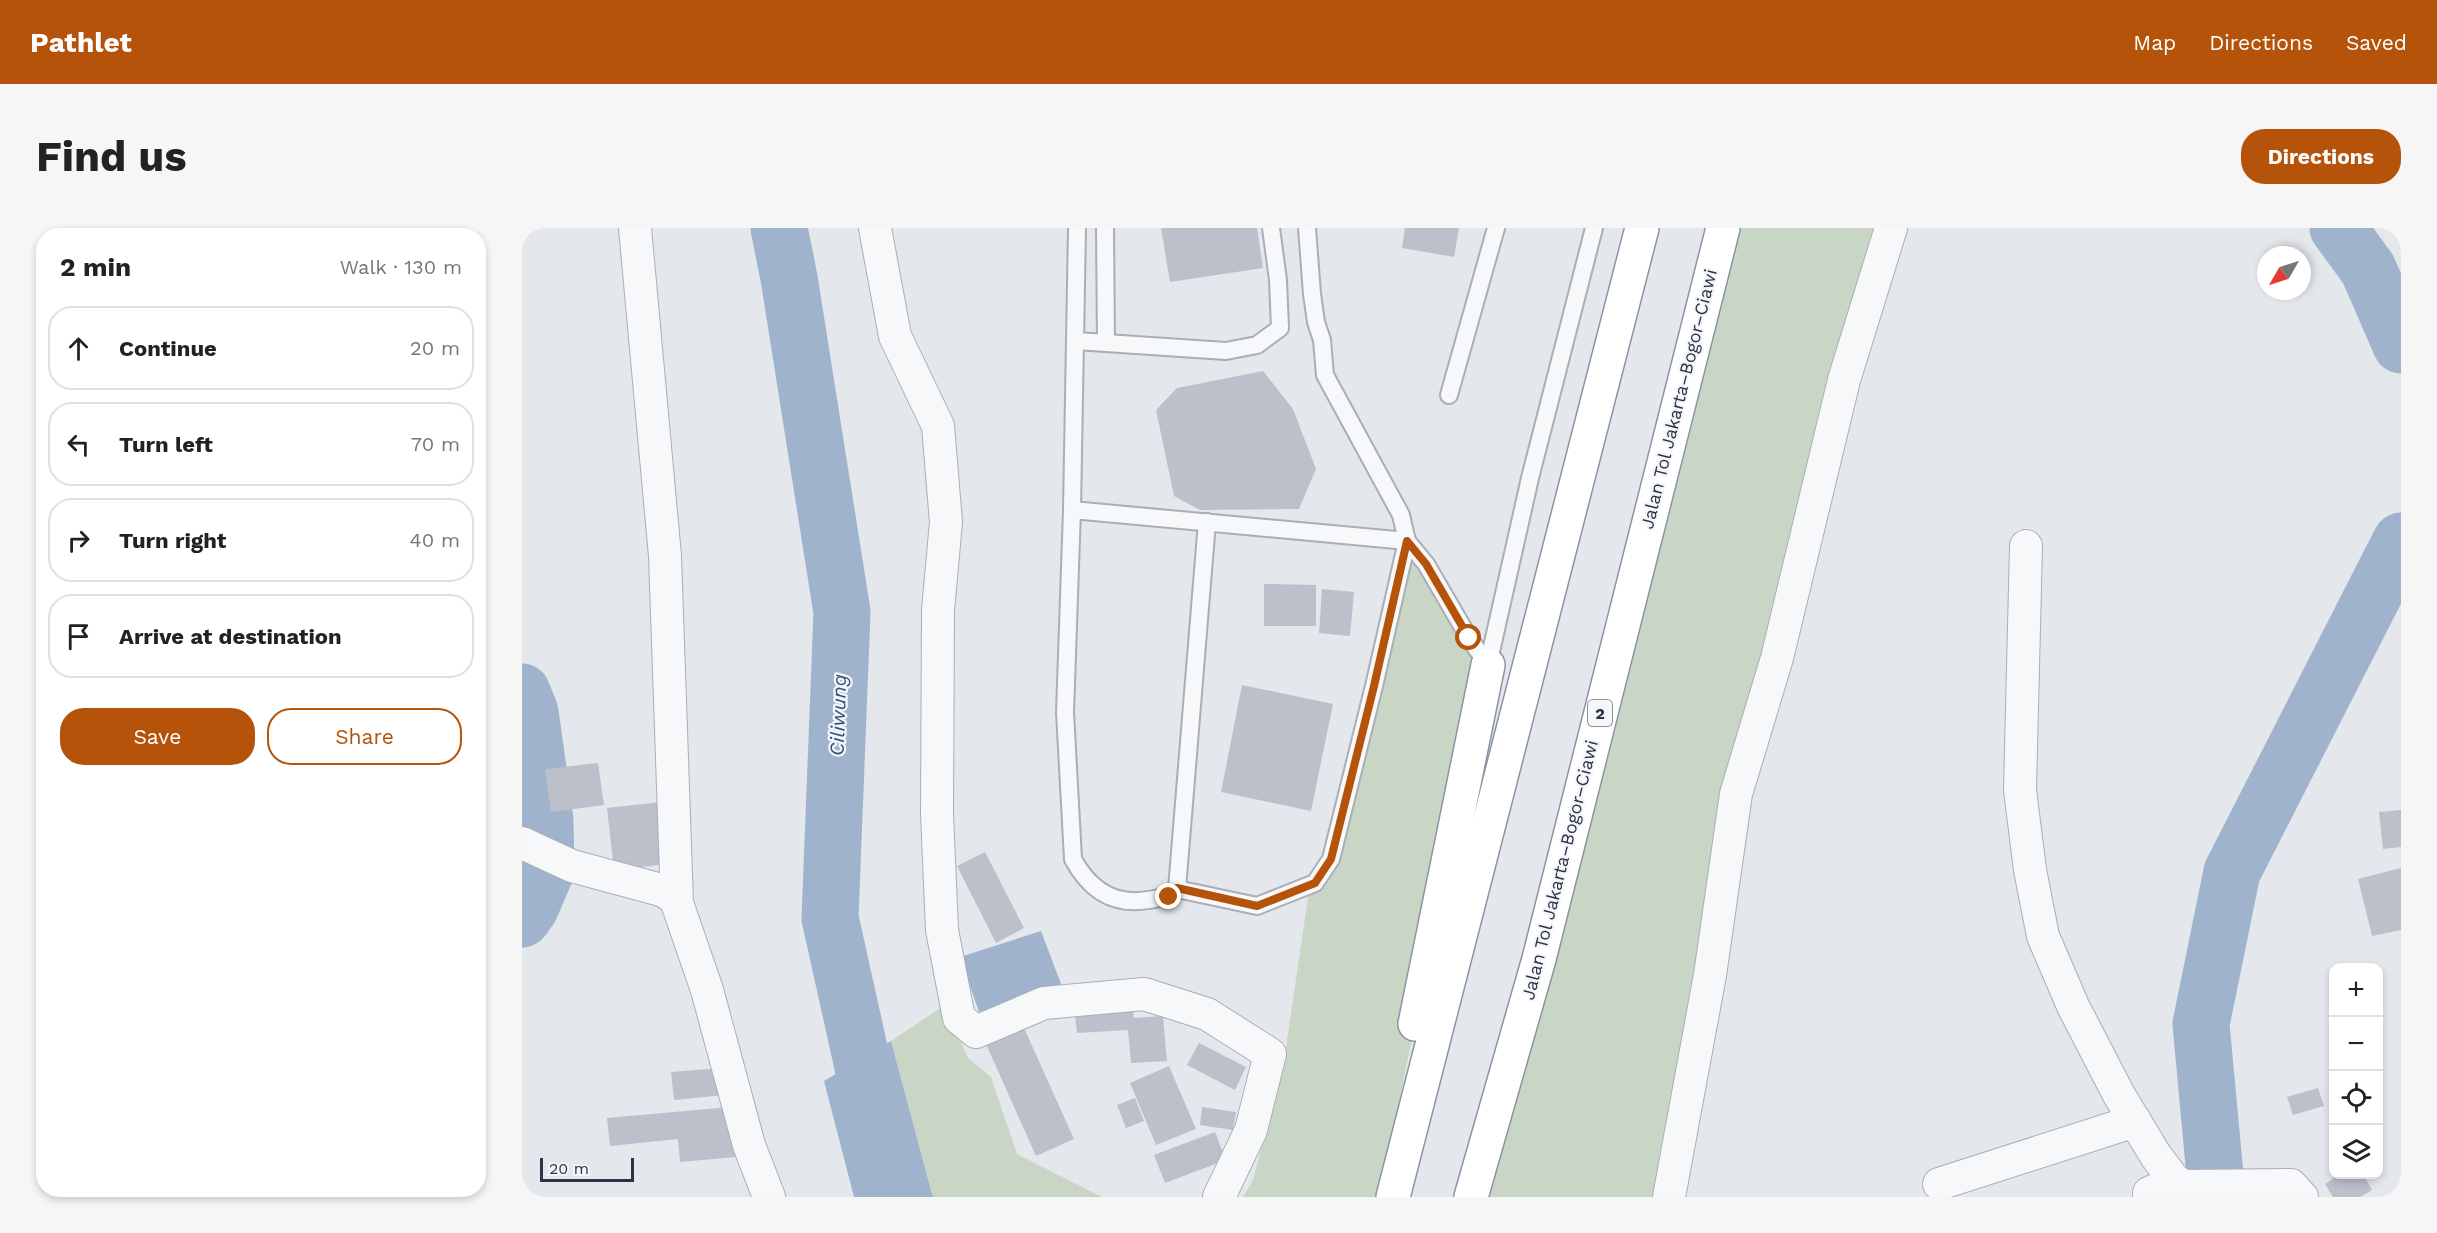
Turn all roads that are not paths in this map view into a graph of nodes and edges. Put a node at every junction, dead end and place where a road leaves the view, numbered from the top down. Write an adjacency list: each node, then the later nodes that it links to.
1 (635, 228): 22 (street)
2 (875, 228): 26 (street)
3 (1077, 228): 12 (lane)
4 (1105, 228): 13 (lane)
5 (1271, 228): 13 (lane)
6 (1307, 228): 17 (lane)
7 (1496, 228): 14 (lane)
8 (1594, 228): 19 (lane)
9 (1642, 228): 27 (highway)
10 (1723, 228): 28 (highway, Jalan Tol Jakarta–Bogor–Ciawi / 2)
11 (1891, 228): 29 (street)
12 (1076, 341): 13 (lane); 15 (lane)
13 (1106, 343)
14 (1449, 395)
15 (1072, 510): 16 (lane); 21 (lane)
16 (1207, 522): 17 (lane); 21 (lane)
17 (1407, 541): 19 (lane); 21 (lane)
18 (2026, 546): 23 (street)
19 (1488, 665): 27 (highway)
20 (522, 843): 22 (street)
21 (1177, 888)
22 (677, 903): 25 (street)
23 (2135, 1121): 24 (street); 30 (street)
24 (1938, 1184)
25 (769, 1197)
26 (1219, 1197)
27 (1391, 1197)
28 (1471, 1197)
29 (1669, 1197)
30 (2302, 1197)

